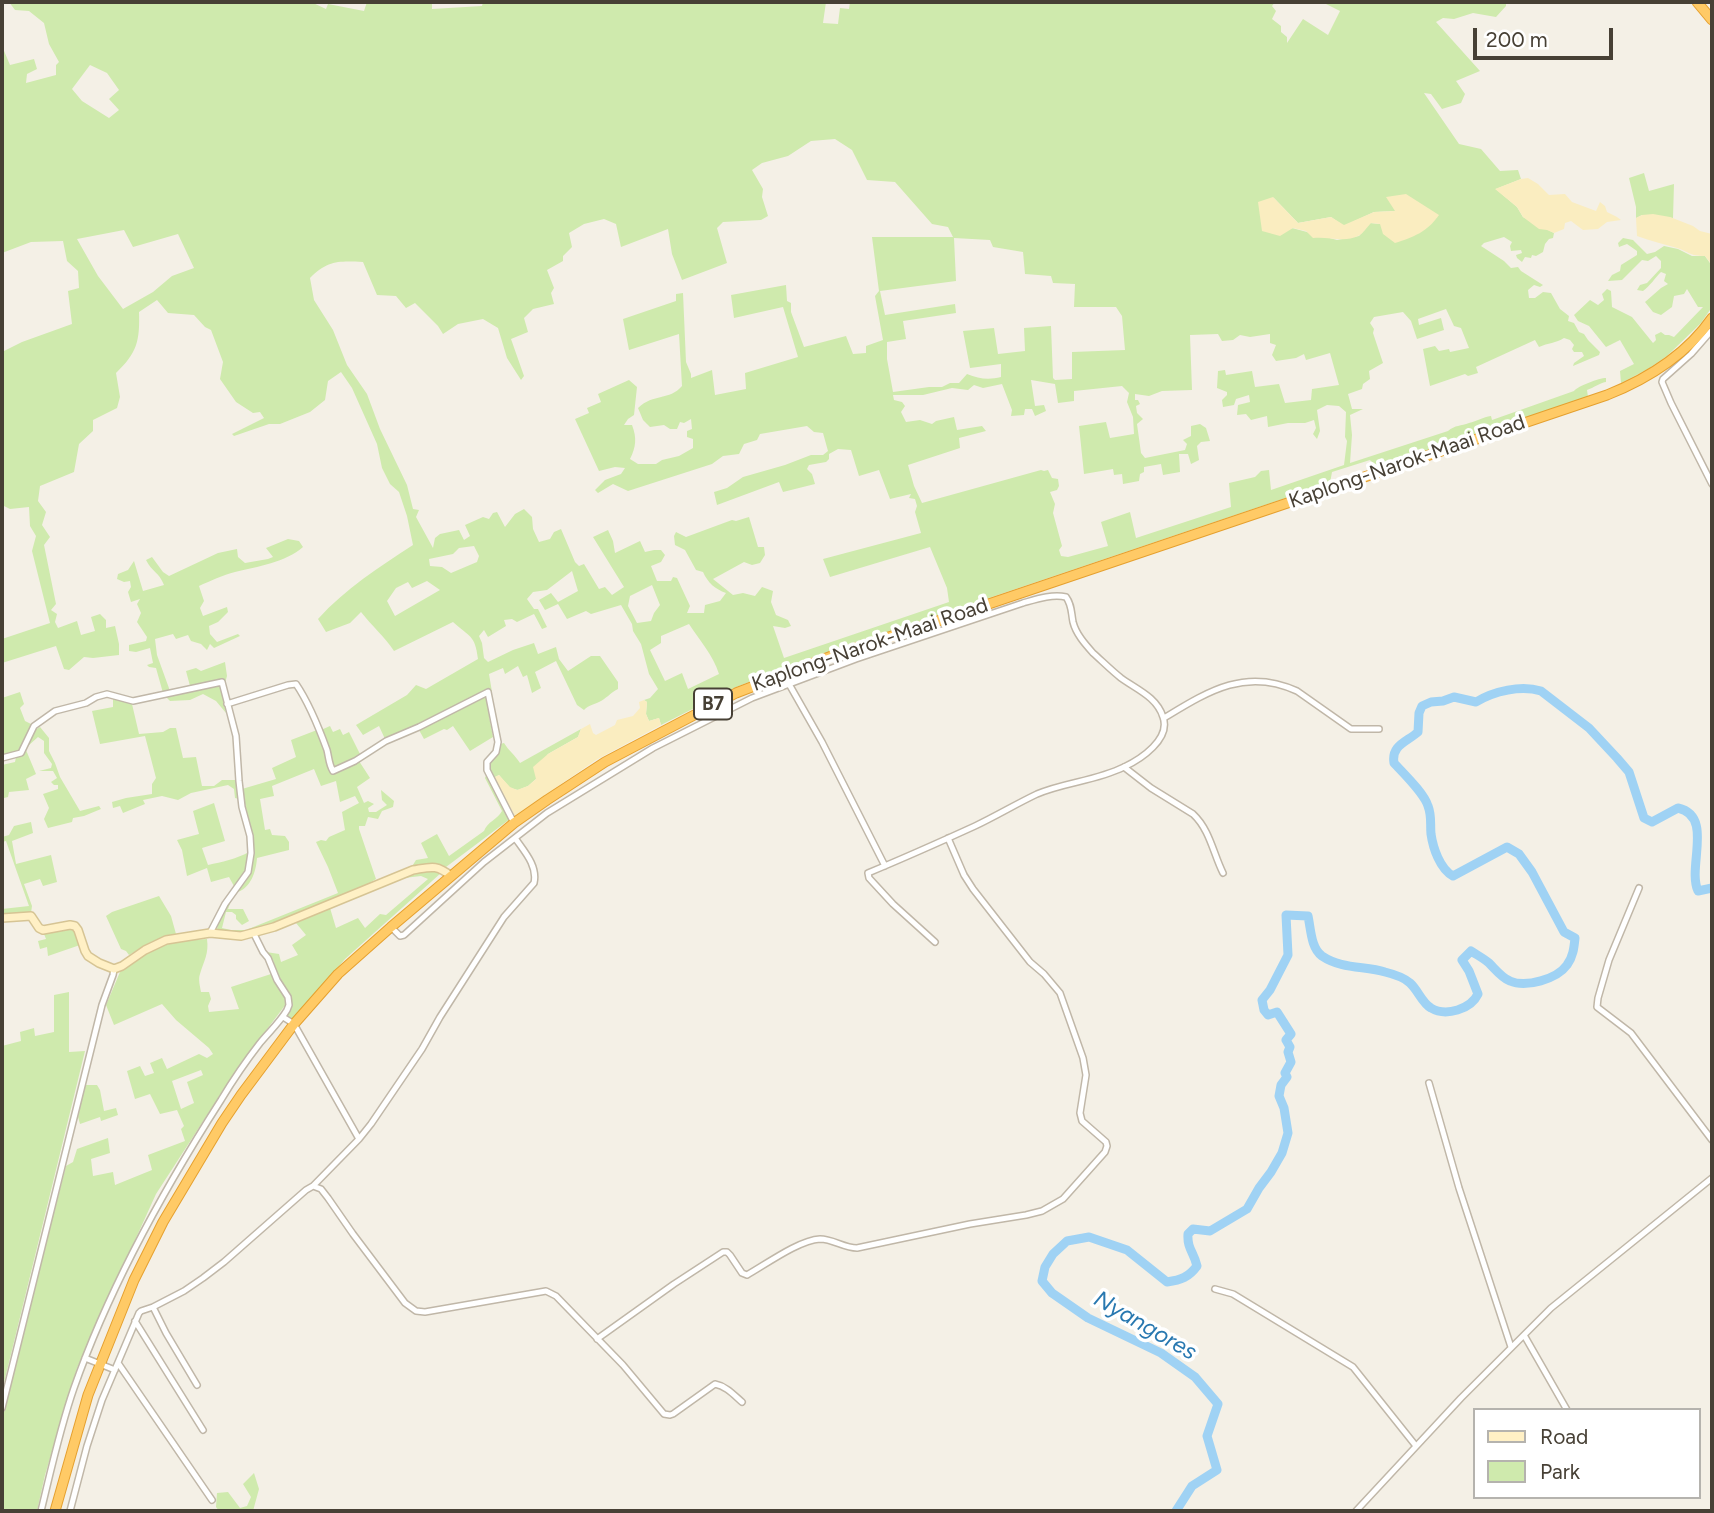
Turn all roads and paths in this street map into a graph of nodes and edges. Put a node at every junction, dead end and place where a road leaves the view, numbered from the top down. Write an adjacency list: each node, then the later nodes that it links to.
1 (1697, 2): 2 (highway)
2 (1712, 20)
3 (1712, 318): 9 (highway, Kaplong-Narok-Maai Road / B7)
4 (1712, 330): 5 (street)
5 (1712, 484)
6 (789, 684): 8 (street); 11 (street); 19 (street)
7 (227, 704): 12 (street); 16 (street); 25 (street)
8 (1164, 718): 10 (street); 13 (street)
9 (680, 722): 11 (street); 14 (highway, Kaplong-Narok-Maai Road / B7)
10 (1379, 729)
11 (685, 732): 15 (street)
12 (2, 758)
13 (1124, 767): 18 (street); 20 (street)
14 (592, 770): 15 (street); 16 (highway, Kaplong-Narok-Maai Road / B7)
15 (600, 780): 17 (street)
16 (514, 823): 21 (highway, Kaplong-Narok-Maai Road / B7)
17 (515, 838): 24 (street); 32 (street)
18 (948, 838): 19 (street); 44 (street)
19 (885, 866): 27 (street)
20 (1223, 873)
21 (451, 876): 24 (highway, Kaplong-Narok-Maai Road / B7); 26 (street)
22 (1639, 888): 33 (street)
23 (2, 918): 28 (street)
24 (391, 927): 30 (highway, Kaplong-Narok-Maai Road / B7)
25 (210, 933): 26 (street); 28 (street)
26 (254, 934): 29 (street)
27 (935, 942)
28 (114, 969): 52 (street)
29 (283, 1017): 30 (street); 34 (street)
30 (295, 1024): 32 (street); 35 (highway, Kaplong-Narok-Maai Road / B7)
31 (1429, 1083): 45 (street)
32 (359, 1139): 37 (street)
33 (1712, 1140)
34 (194, 1145): 35 (street); 38 (street)
35 (205, 1151): 39 (highway, Kaplong-Narok-Maai Road / B7)
36 (1712, 1178): 43 (street)
37 (313, 1186): 41 (street); 44 (street)
38 (123, 1275): 39 (street); 46 (street)
39 (134, 1280): 48 (highway, Kaplong-Narok-Maai Road / B7)
40 (1215, 1289): 55 (street)
41 (152, 1307): 42 (street); 50 (street)
42 (135, 1321): 47 (street); 54 (street)
43 (1524, 1335): 45 (street); 53 (street)
44 (597, 1339): 51 (street)
45 (1511, 1347): 55 (street)
46 (85, 1358): 48 (street); 56 (street)
47 (118, 1363): 49 (street); 58 (street)
48 (100, 1364): 49 (street); 57 (highway, Kaplong-Narok-Maai Road / B7)
49 (115, 1370): 61 (street)
50 (197, 1385)
51 (742, 1402)
52 (2, 1408)
53 (1566, 1408)
54 (203, 1430)
55 (1416, 1446): 62 (street)
56 (53, 1459): 57 (street); 59 (street)
57 (67, 1466): 60 (highway, Kaplong-Narok-Maai Road / B7)
58 (212, 1500)
59 (41, 1511)
60 (55, 1511)
61 (70, 1511)
62 (1356, 1511)

